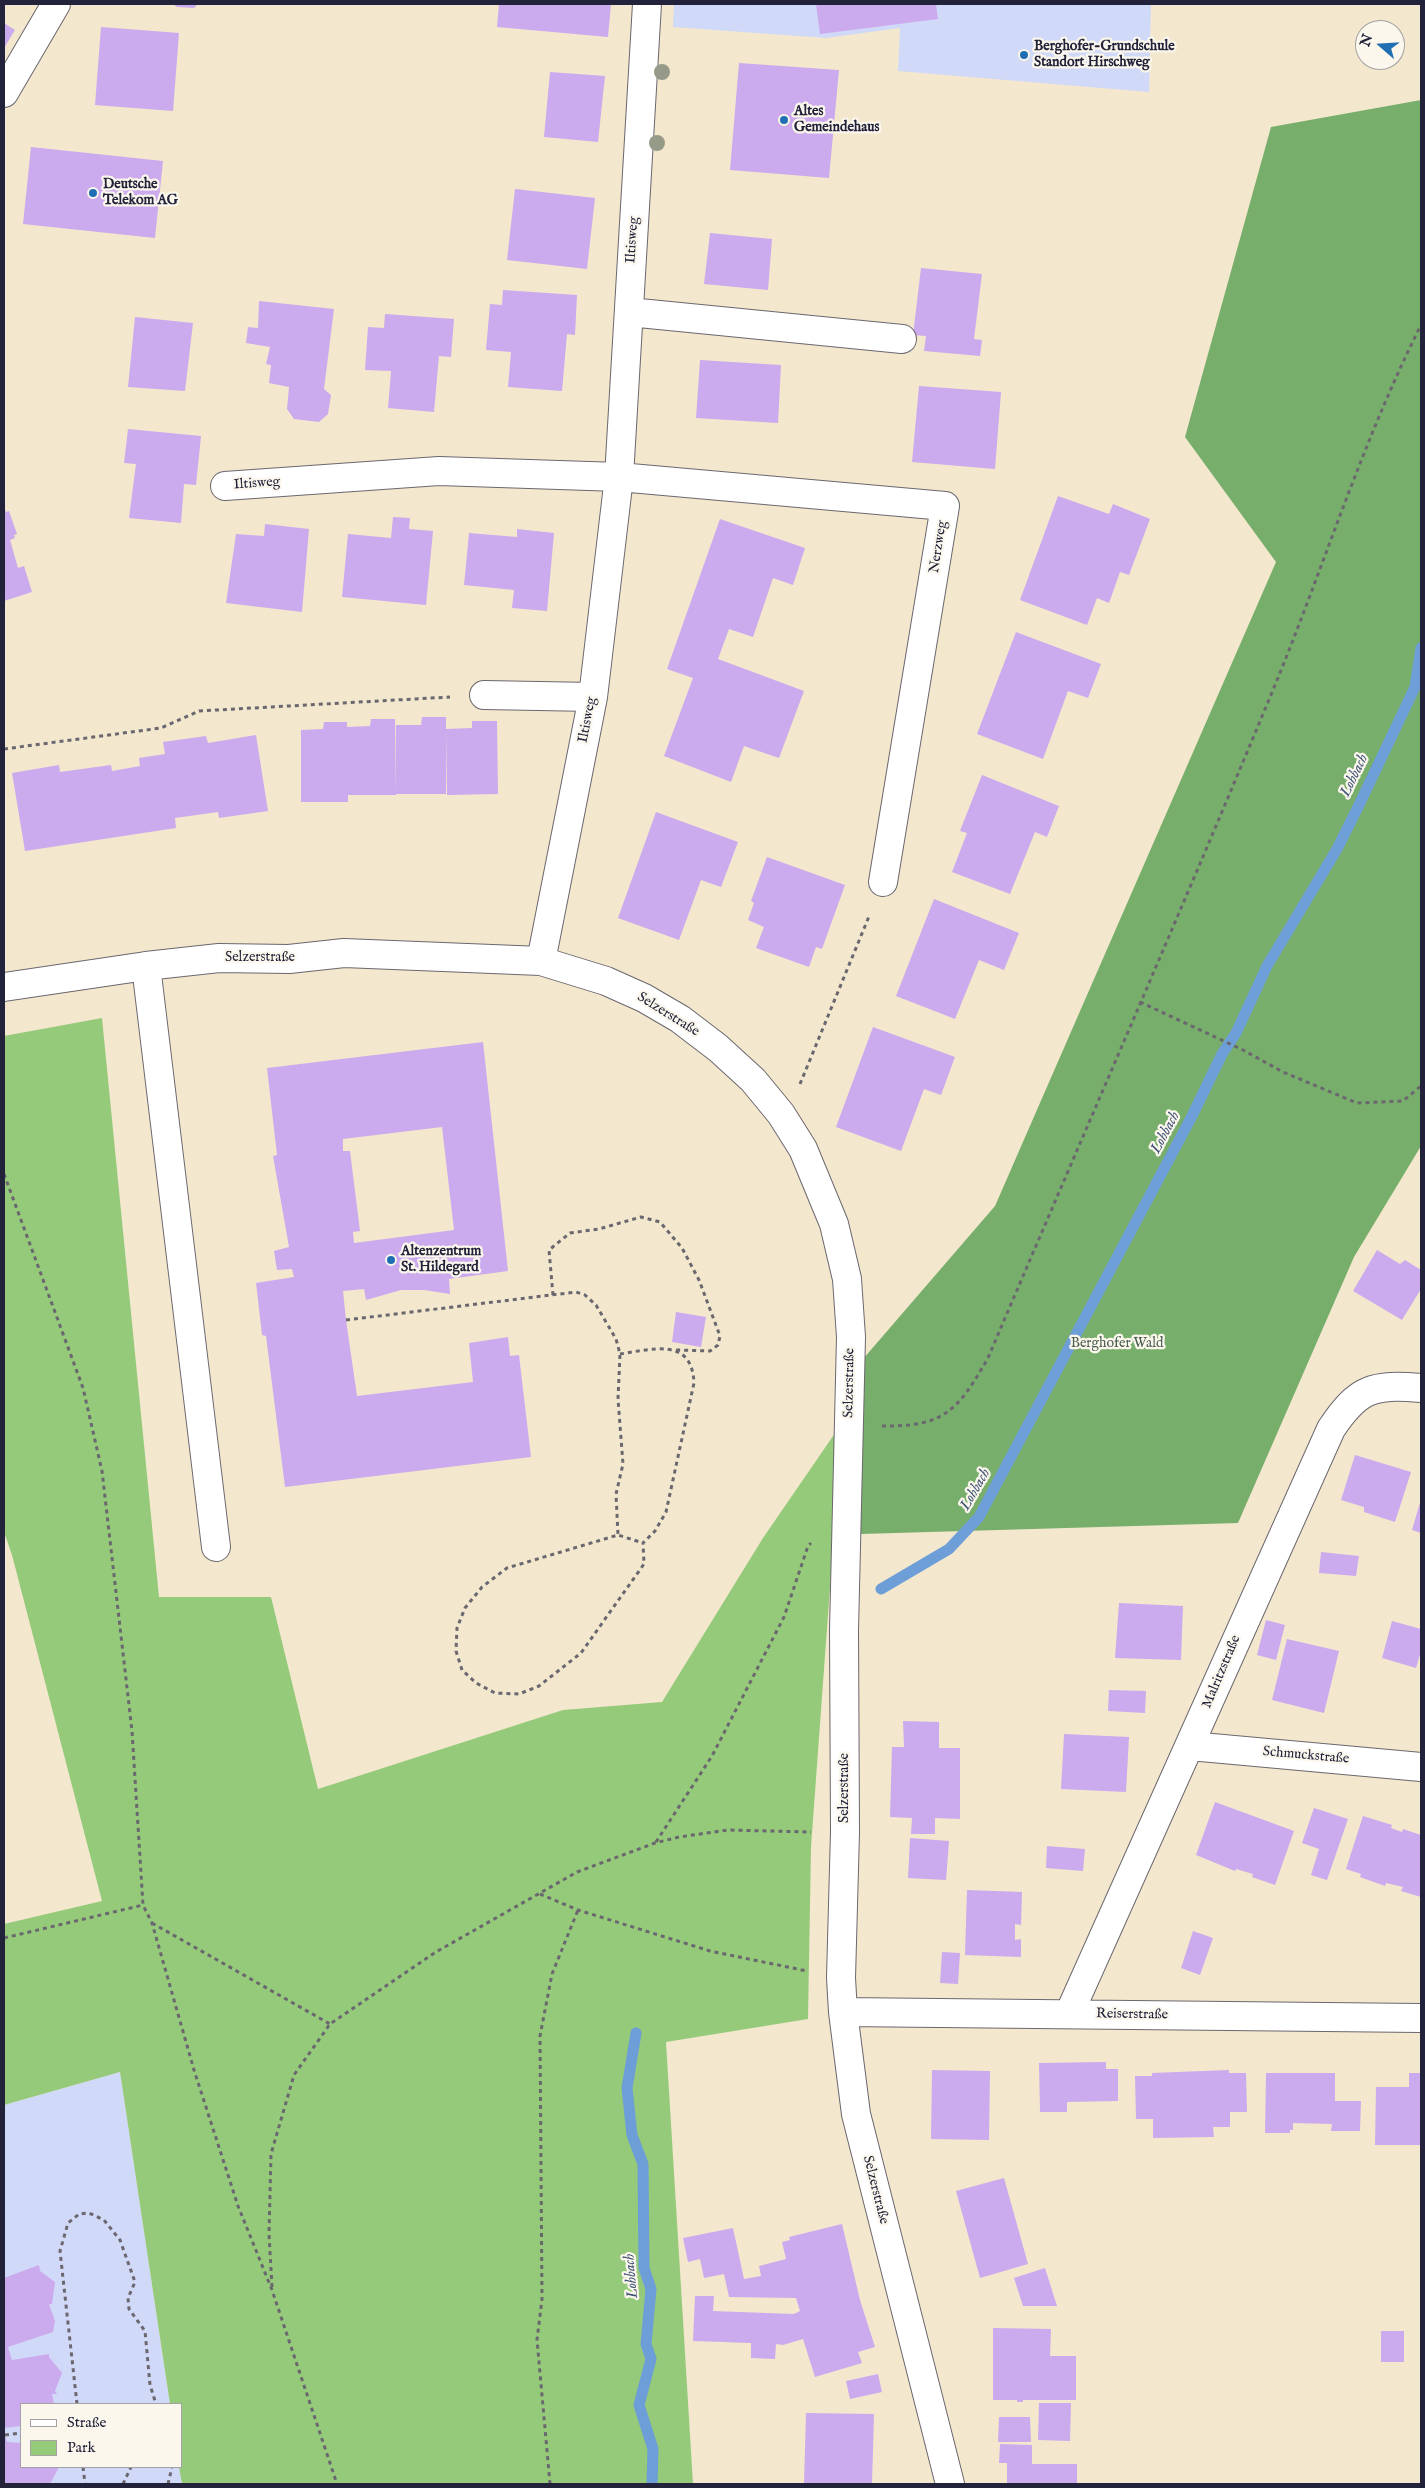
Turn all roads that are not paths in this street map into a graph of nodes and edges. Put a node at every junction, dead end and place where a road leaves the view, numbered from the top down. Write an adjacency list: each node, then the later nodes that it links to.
1 (56, 4): 3 (street)
2 (648, 4): 4 (street, Iltisweg)
3 (4, 93)
4 (628, 312): 5 (street); 6 (street, Iltisweg)
5 (902, 339)
6 (619, 477): 7 (street, Iltisweg); 9 (street, Iltisweg); 10 (street, Nerzweg)
7 (225, 486)
8 (484, 695): 9 (street)
9 (593, 697): 11 (street, Iltisweg)
10 (883, 882)
11 (541, 961): 12 (street, Selzerstraße); 18 (street, Selzerstraße)
12 (146, 966): 13 (street, Selzerstraße); 15 (street)
13 (4, 987)
14 (1421, 1388): 16 (street, Malritzstraße)
15 (216, 1547)
16 (1190, 1746): 17 (street, Schmuckstraße); 19 (street, Malritzstraße)
17 (1421, 1767)
18 (843, 2012): 19 (street, Reiserstraße); 21 (street, Selzerstraße)
19 (1069, 2014): 20 (street, Reiserstraße)
20 (1421, 2018)
21 (950, 2484)

